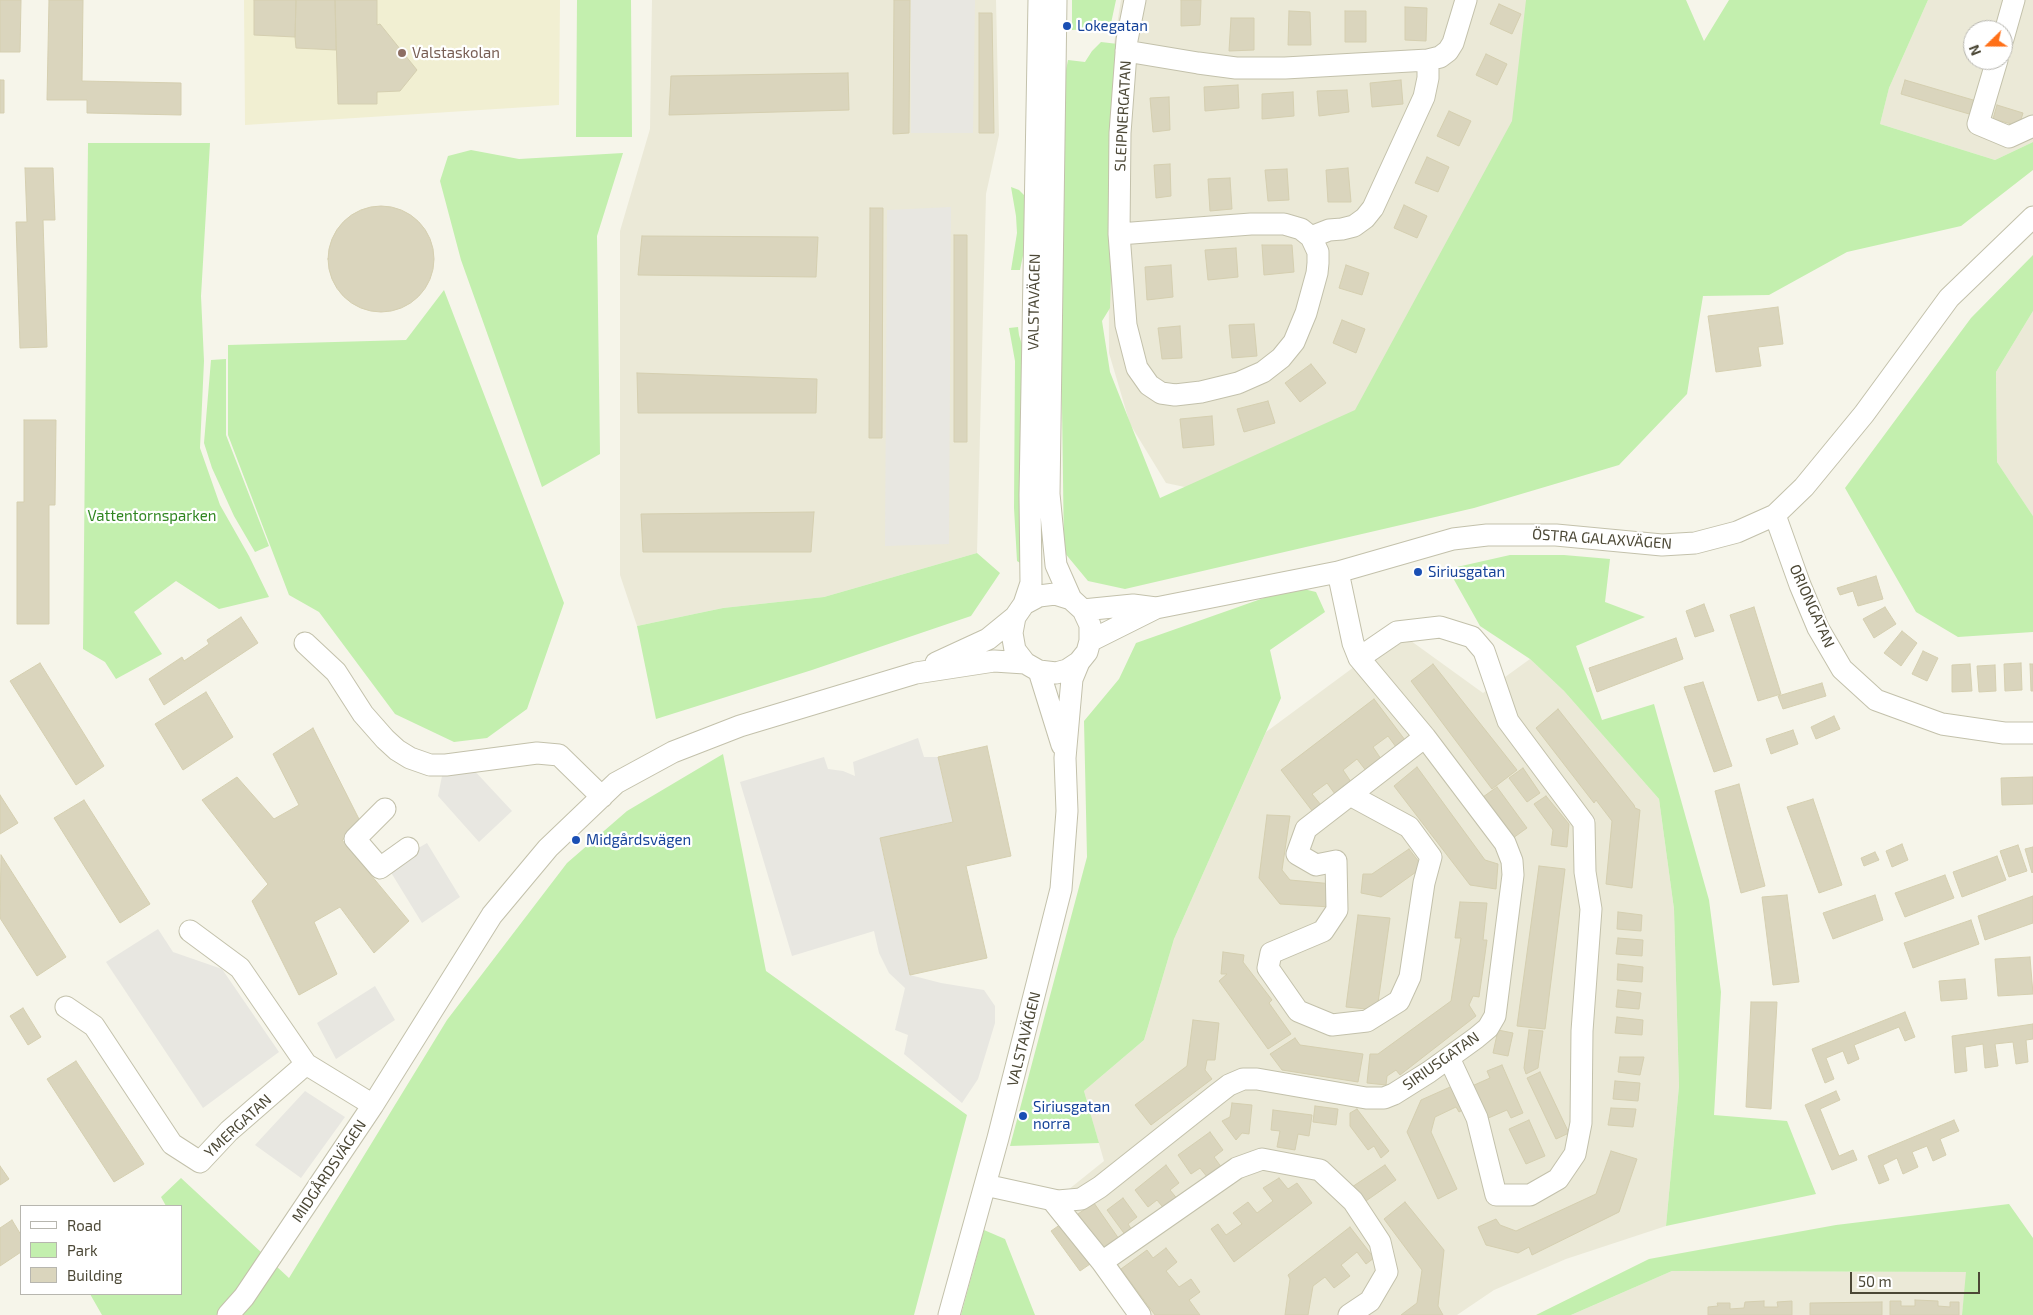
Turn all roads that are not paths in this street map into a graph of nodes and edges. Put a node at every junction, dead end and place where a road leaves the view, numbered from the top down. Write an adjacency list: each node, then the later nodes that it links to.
1 (1039, 0): 18 (street, VALSTAVÄGEN)
2 (1056, 0): 16 (street, VALSTAVÄGEN)
3 (1135, 0): 7 (street, SLEIPNERGATAN)
4 (1466, 0): 8 (street)
5 (2014, 0): 6 (street)
6 (2008, 20)
7 (1126, 51): 8 (street); 12 (street, SLEIPNERGATAN)
8 (1428, 60): 13 (street)
9 (1994, 70): 10 (street)
10 (2033, 126)
11 (2033, 217): 14 (street, ÖSTRA GALAXVÄGEN)
12 (1120, 234): 13 (street); 13 (street, SLEIPNERGATAN)
13 (1312, 237)
14 (1775, 515): 15 (street, ÖSTRA GALAXVÄGEN); 25 (street, ORIONGATAN)
15 (1338, 572): 17 (street, ÖSTRA GALAXVÄGEN); 21 (street, SIRIUSGATAN)
16 (1077, 604): 17 (street, ÖSTRA GALAXVÄGEN); 18 (street); 19 (street, VALSTAVÄGEN)
17 (1156, 608): 19 (street, ÖSTRA GALAXVÄGEN)
18 (1020, 611): 23 (street, VALSTAVÄGEN); 24 (street, MIDGÅRDSVÄGEN)
19 (1090, 641): 22 (street, VALSTAVÄGEN)
20 (305, 643): 29 (street)
21 (1359, 658): 26 (street, SIRIUSGATAN); 34 (street)
22 (1079, 662): 23 (street); 27 (street, VALSTAVÄGEN)
23 (1032, 667): 24 (street, MIDGÅRDSVÄGEN); 27 (street, VALSTAVÄGEN)
24 (916, 673): 29 (street, MIDGÅRDSVÄGEN)
25 (2033, 733)
26 (1425, 737): 28 (street); 34 (street, SIRIUSGATAN)
27 (1065, 758): 37 (street, VALSTAVÄGEN)
28 (1350, 795): 28 (street)
29 (602, 797): 36 (street, MIDGÅRDSVÄGEN)
30 (386, 809): 31 (street)
31 (408, 848)
32 (190, 930): 35 (street)
33 (66, 1007): 35 (street, YMERGATAN)
34 (1449, 1058): 38 (street, SIRIUSGATAN)
35 (306, 1064): 36 (street)
36 (373, 1105): 40 (street, MIDGÅRDSVÄGEN)
37 (985, 1185): 38 (street, SIRIUSGATAN); 41 (street, VALSTAVÄGEN)
38 (1052, 1200): 39 (street)
39 (1102, 1262): 42 (street); 43 (street)
40 (228, 1315)
41 (950, 1315)
42 (1140, 1315)
43 (1349, 1315)

